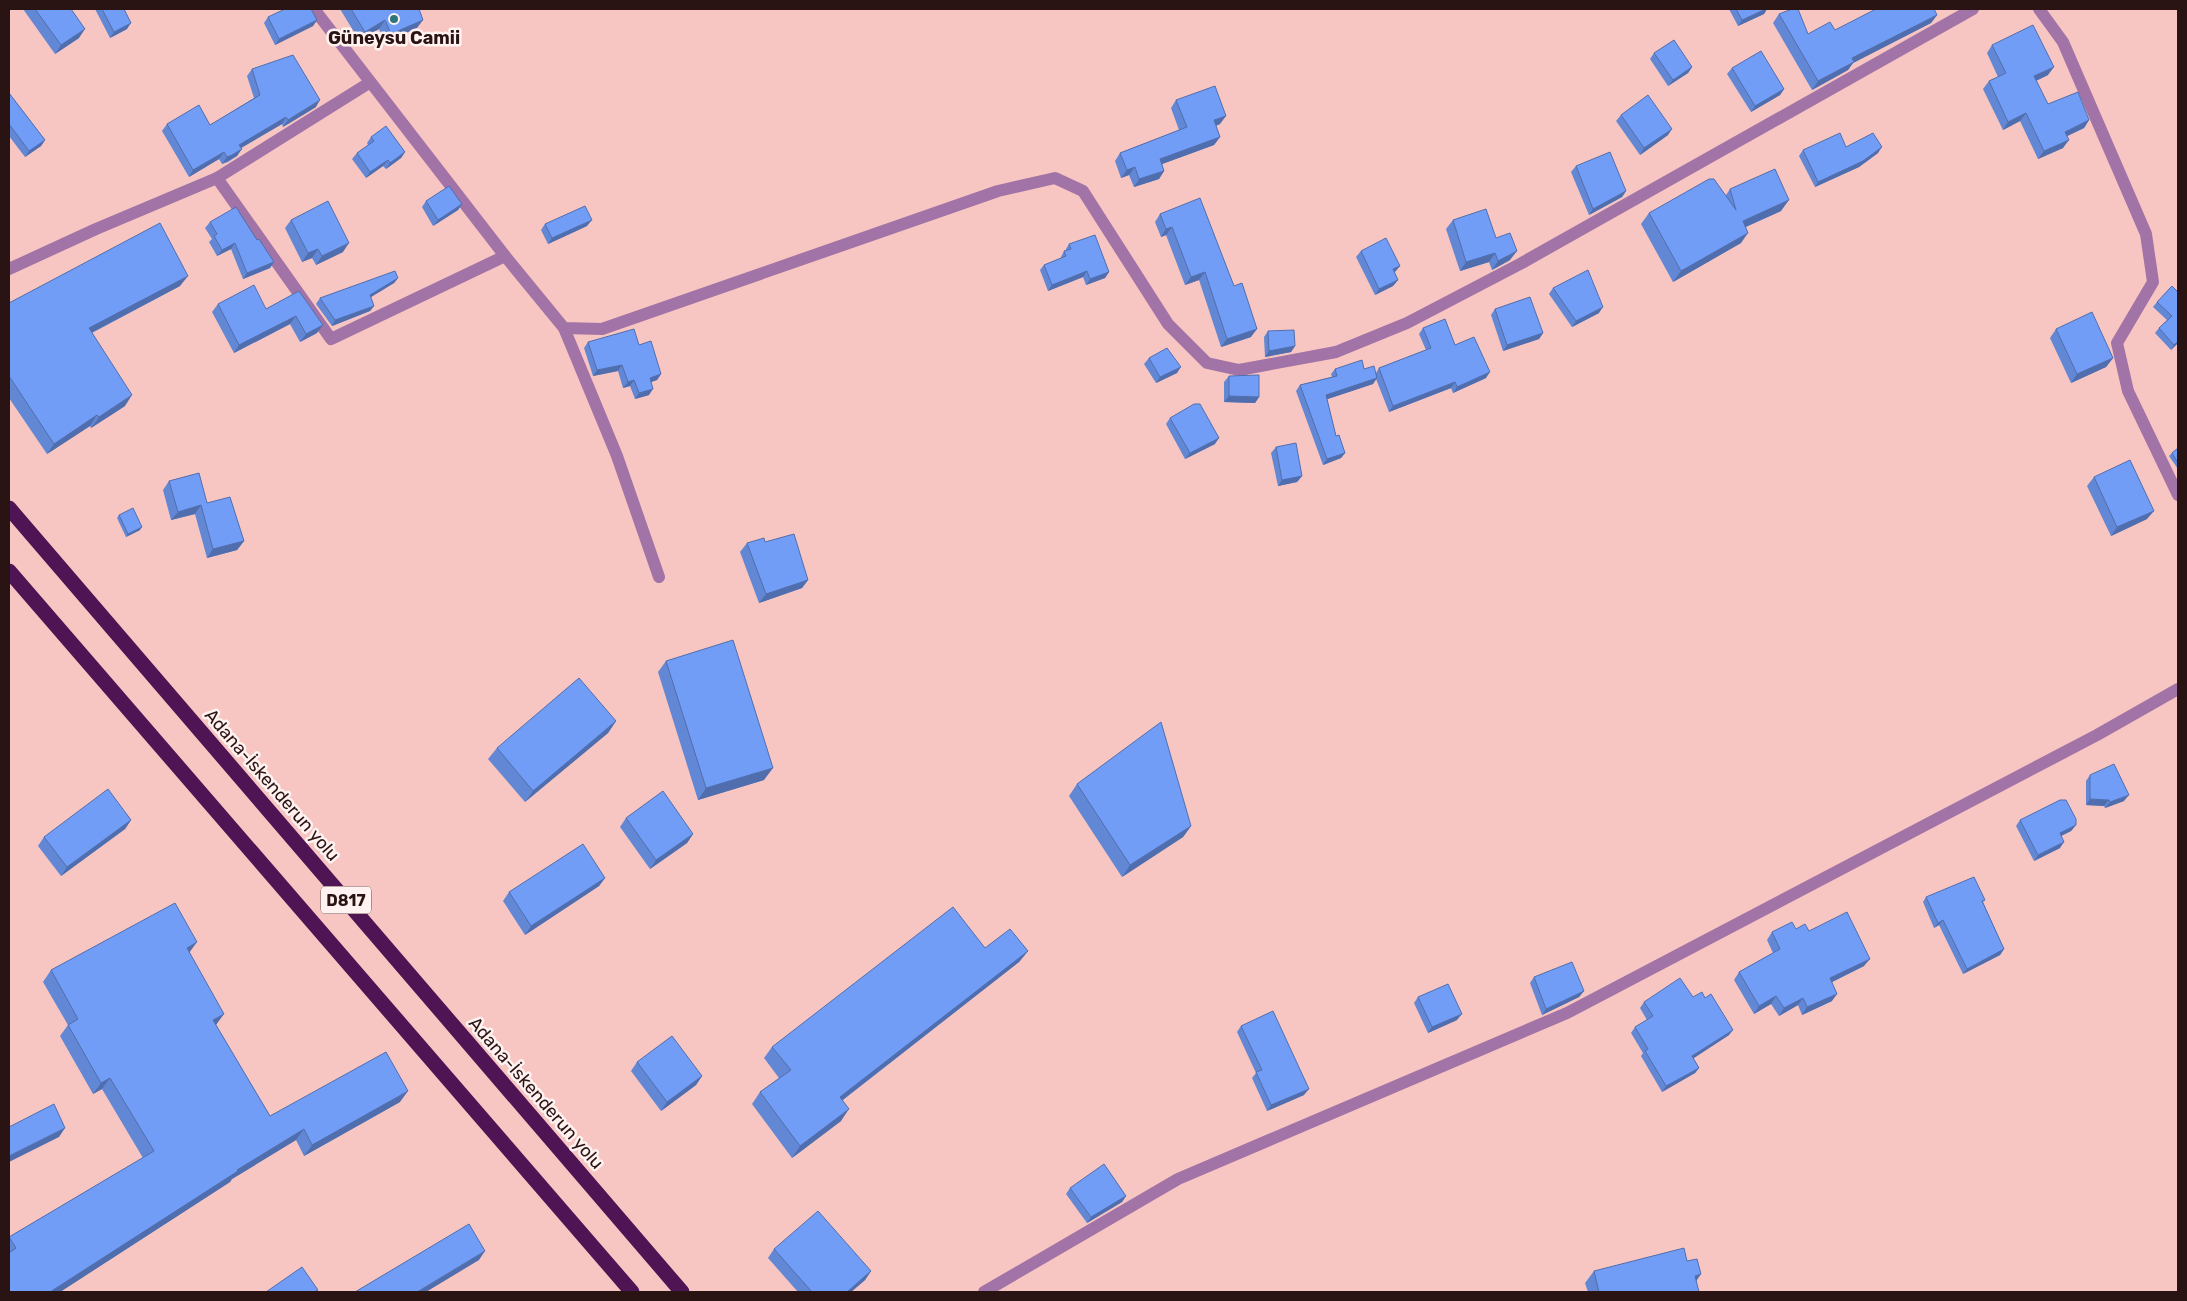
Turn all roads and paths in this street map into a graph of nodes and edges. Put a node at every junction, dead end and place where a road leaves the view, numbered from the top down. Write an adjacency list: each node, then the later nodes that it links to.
1 (314, 9): 4 (street)
2 (1973, 9): 8 (street)
3 (2039, 9): 9 (street)
4 (369, 82): 5 (street); 6 (street)
5 (217, 178): 6 (street); 7 (street)
6 (505, 256): 8 (street)
7 (9, 269)
8 (564, 328): 12 (street)
9 (2178, 495)
10 (9, 508): 15 (highway, Adana-İskenderun yolu / D817)
11 (9, 571): 14 (highway, D817)
12 (659, 577)
13 (2178, 689): 16 (street)
14 (632, 1292)
15 (682, 1292)
16 (984, 1292)

